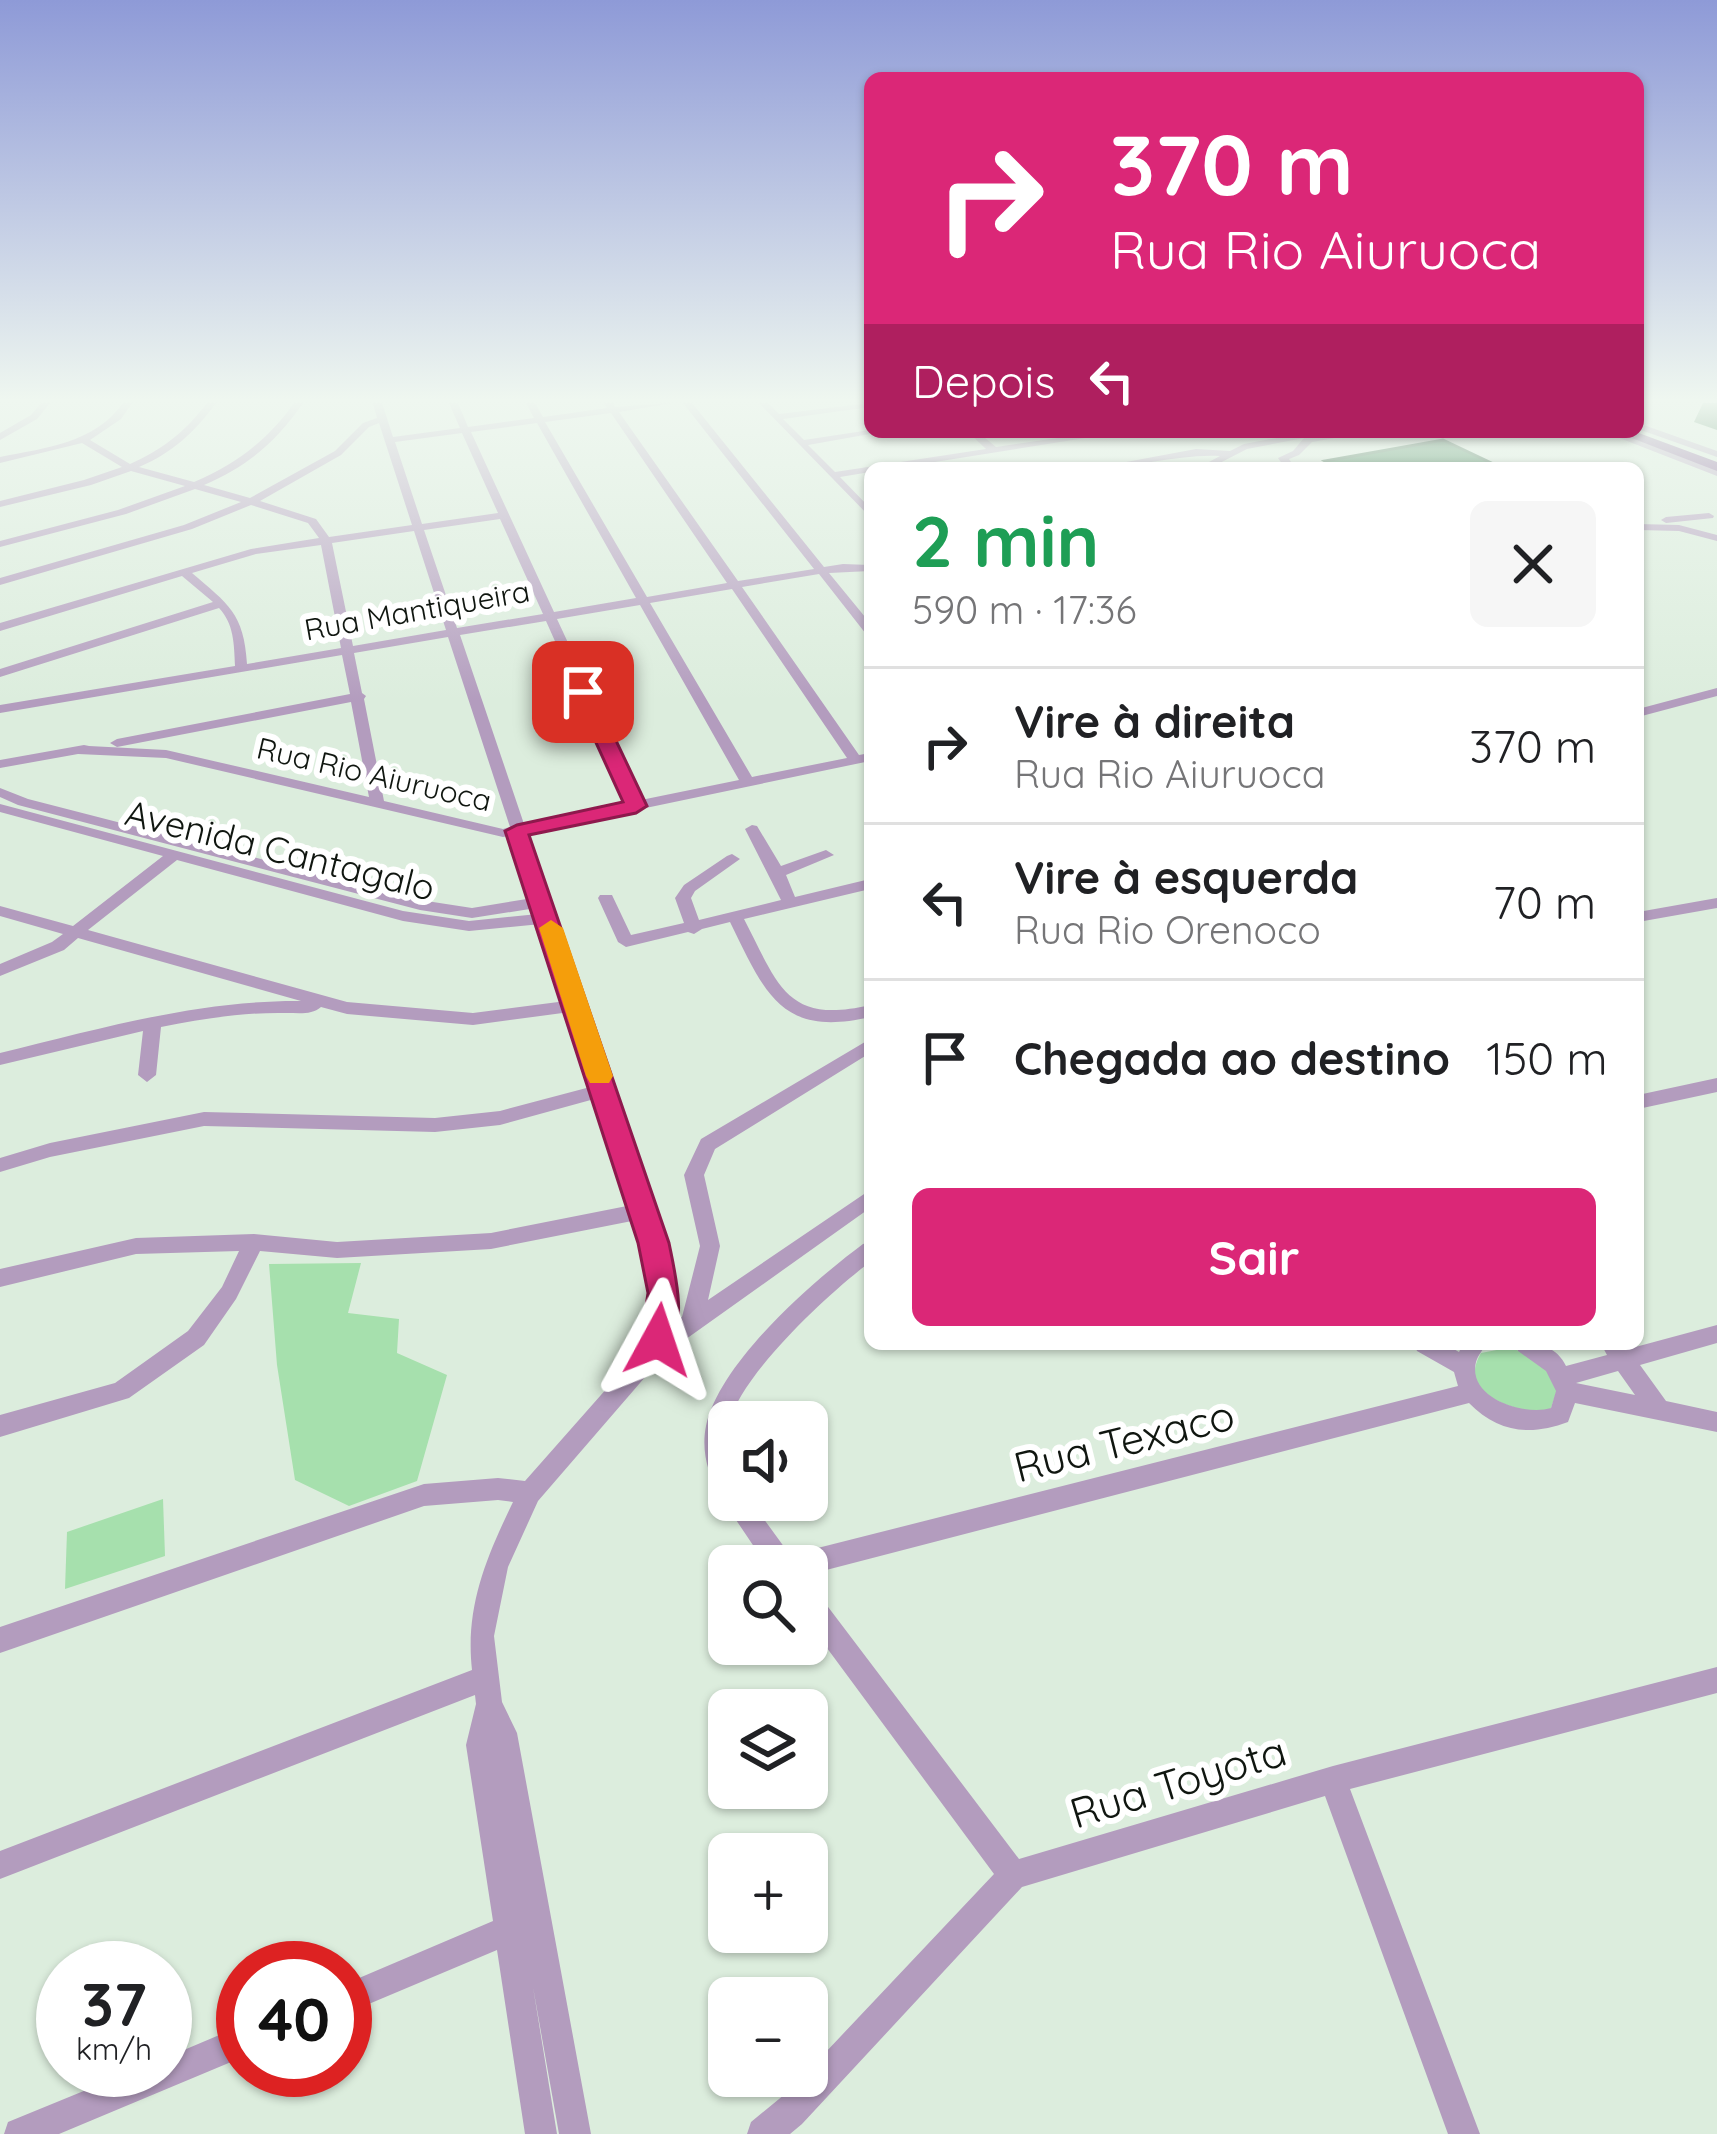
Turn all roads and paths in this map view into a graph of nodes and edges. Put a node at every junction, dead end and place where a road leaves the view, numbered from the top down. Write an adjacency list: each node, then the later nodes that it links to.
1 (130, 503): 15 (street)
2 (248, 503): 21 (street)
3 (257, 503): 14 (street)
4 (409, 503): 11 (street)
5 (498, 503): 9 (street)
6 (587, 503): 23 (street)
7 (677, 503): 22 (street)
8 (766, 503): 20 (street)
9 (504, 515): 11 (street); 25 (street)
10 (1712, 526): 12 (street); 13 (street)
11 (417, 527): 14 (street); 28 (street)
12 (1644, 527)
13 (1644, 527)
14 (326, 539): 19 (street); 29 (street)
15 (5, 540)
16 (864, 558): 17 (street, Rua Mantiqueira)
17 (843, 567): 18 (street, Rua Mantiqueira); 20 (street, Rua Mantiqueira)
18 (864, 568)
19 (182, 571): 24 (street); 27 (street)
20 (820, 571): 22 (street, Rua Mantiqueira); 26 (street)
21 (0, 582)
22 (734, 585): 23 (street, Rua Mantiqueira); 37 (street)
23 (642, 599): 25 (street, Rua Mantiqueira); 39 (street)
24 (219, 604): 30 (street); 31 (street)
25 (548, 616): 28 (street, Rua Mantiqueira); 42 (street)
26 (864, 624)
27 (0, 626)
28 (450, 632): 29 (street, Rua Mantiqueira); 45 (street)
29 (347, 650): 30 (street, Rua Mantiqueira); 33 (street)
30 (241, 668): 34 (street, Rua Mantiqueira)
31 (0, 673)
32 (1717, 692): 35 (street)
33 (359, 696): 36 (street); 41 (street)
34 (0, 709)
35 (1644, 711)
36 (76, 750): 38 (street); 41 (street, Rua Rio Aiuruoca)
37 (863, 759): 39 (street, Rua Rio Aiuruoca)
38 (0, 764)
39 (748, 783): 42 (street, Rua Rio Aiuruoca)
40 (0, 792): 54 (street, Avenida Cantagalo)
41 (378, 805): 45 (street, Rua Rio Aiuruoca)
42 (636, 806): 45 (street, Rua Rio Aiuruoca)
43 (0, 808): 46 (street, Avenida Cantagalo)
44 (752, 829): 49 (street)
45 (517, 831): 54 (street)
46 (174, 855): 54 (street, Avenida Cantagalo); 59 (street)
47 (826, 855): 49 (street)
48 (732, 859): 58 (street)
49 (776, 873): 52 (street)
50 (864, 885): 52 (street)
51 (606, 898): 58 (street)
52 (790, 902): 57 (street)
53 (1717, 903): 56 (street)
54 (544, 910): 61 (street)
55 (0, 911): 59 (street)
56 (1644, 916)
57 (735, 917): 58 (street); 63 (street)
58 (694, 929)
59 (75, 933): 60 (street); 62 (street)
60 (0, 970)
61 (577, 1005): 62 (street); 69 (street)
62 (347, 1008): 64 (street)
63 (864, 1012)
64 (153, 1024): 66 (street); 67 (street)
65 (864, 1049): 77 (street)
66 (0, 1059)
67 (147, 1075)
68 (1717, 1085): 70 (street)
69 (604, 1090): 71 (street); 73 (street)
70 (1644, 1101)
71 (0, 1165)
72 (864, 1202): 77 (street)
73 (644, 1210): 74 (street); 79 (street)
74 (254, 1242): 76 (street); 91 (street)
75 (864, 1255): 88 (street)
76 (0, 1278)
77 (692, 1322): 79 (street)
78 (1717, 1334): 80 (street)
79 (657, 1347): 92 (street)
80 (1644, 1347)
81 (1436, 1350): 85 (street)
82 (1470, 1350): 85 (street)
83 (1537, 1350): 86 (street)
84 (1618, 1351): 86 (street); 89 (street)
85 (1464, 1366): 87 (street)
86 (1565, 1384): 87 (street); 89 (street)
87 (1474, 1392): 93 (street, Rua Texaco)
88 (729, 1401)
89 (1658, 1409): 90 (street)
90 (1717, 1422)
91 (0, 1426)
92 (530, 1493): 95 (street); 97 (street)
93 (828, 1557)
94 (828, 1628): 100 (street)
95 (0, 1640)
96 (1717, 1680): 98 (street, Rua Toyota)
97 (487, 1691): 99 (street); 101 (street)
98 (1333, 1780): 100 (street, Rua Toyota); 108 (street)
99 (0, 1864)
100 (1013, 1875): 107 (street)
101 (523, 1924): 102 (street); 105 (street); 106 (street)
102 (372, 1988)
103 (216, 2052): 104 (street)
104 (20, 2134)
105 (542, 2134)
106 (574, 2134)
107 (763, 2134)
108 (1463, 2134)

